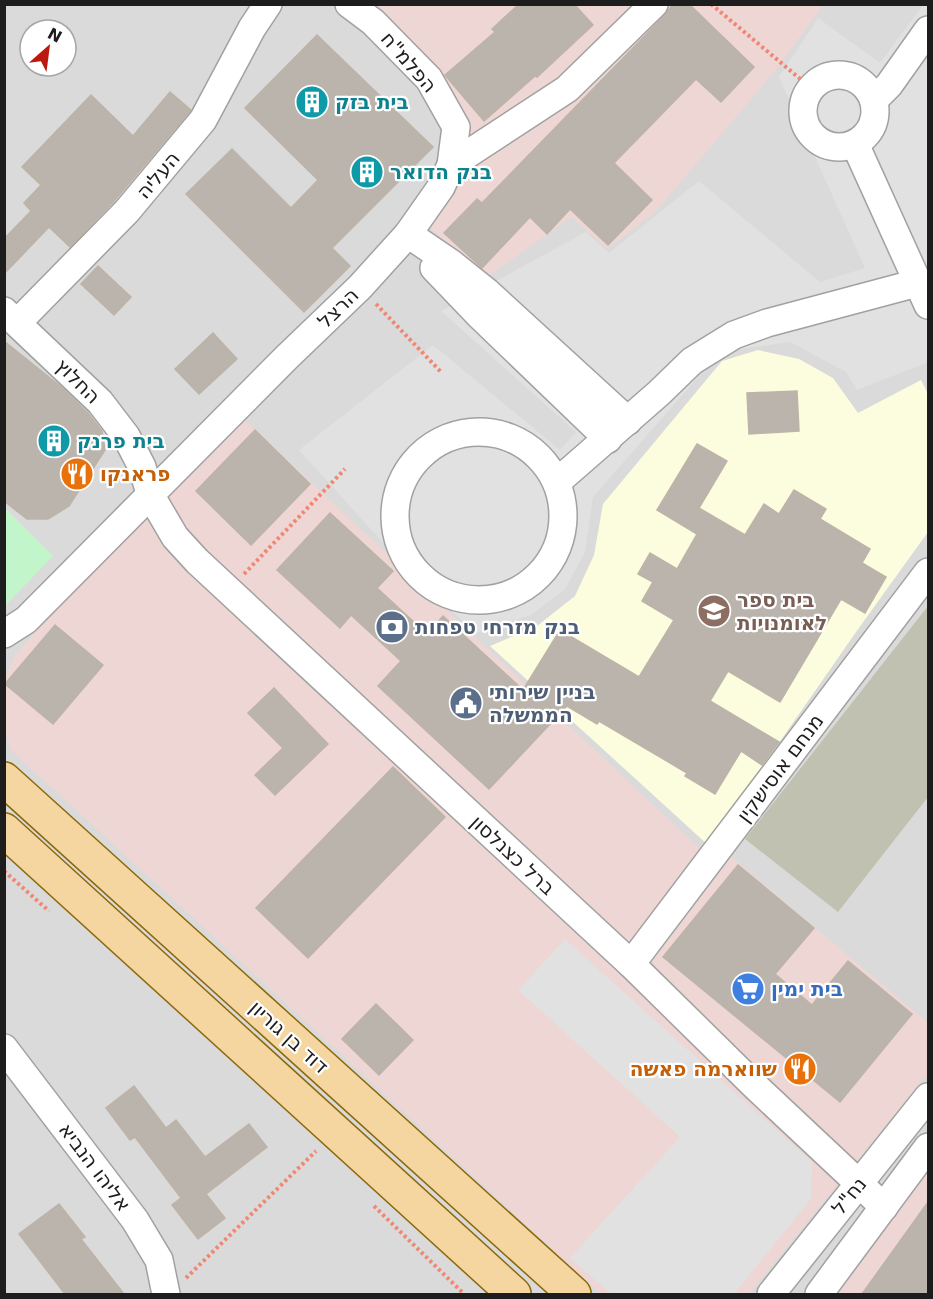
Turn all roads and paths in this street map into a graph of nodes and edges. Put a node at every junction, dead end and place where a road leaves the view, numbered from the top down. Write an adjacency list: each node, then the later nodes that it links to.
1 (268, 4): 13 (street, העליה)
2 (349, 4): 9 (street, הפלמ"ח)
3 (654, 4): 9 (street, הרצל)
4 (711, 4): 6 (path)
5 (928, 30): 7 (street)
6 (811, 88): 7 (street); 8 (street)
7 (874, 100): 8 (street)
8 (855, 144): 12 (street)
9 (451, 165): 10 (street, הרצל)
10 (408, 234): 11 (street, הרצל); 15 (street); 16 (street)
11 (360, 287): 14 (path); 19 (street, הרצל)
12 (923, 294): 15 (street)
13 (11, 316): 19 (street, החלוץ)
14 (442, 373)
15 (628, 421): 16 (street)
16 (608, 439): 18 (street)
17 (345, 469): 21 (path)
18 (557, 482): 18 (street)
19 (151, 496): 21 (street, ברל כצנלסון); 22 (street, הרצל)
20 (928, 572): 27 (street, מנחם אוסישקין)
21 (228, 591): 27 (street, ברל כצנלסון)
22 (15, 627): 23 (street, הרצל)
23 (4, 656)
24 (4, 765): 25 (street)
25 (13, 787): 36 (main road, דוד בן גוריון)
26 (4, 830): 30 (main road, דוד בן גוריון)
27 (631, 964): 32 (street, ברל כצנלסון)
28 (4, 1048): 34 (street, אליהו הנביא)
29 (928, 1097): 32 (street, נח"ל)
30 (336, 1131): 34 (path); 35 (main road, דוד בן גוריון)
31 (928, 1147): 33 (street, נח"ל)
32 (859, 1184): 33 (street, ברל כצנלסון); 37 (street, נח"ל)
33 (884, 1207): 38 (street, נח"ל)
34 (176, 1286)
35 (514, 1294)
36 (574, 1294)
37 (771, 1294)
38 (819, 1294)

